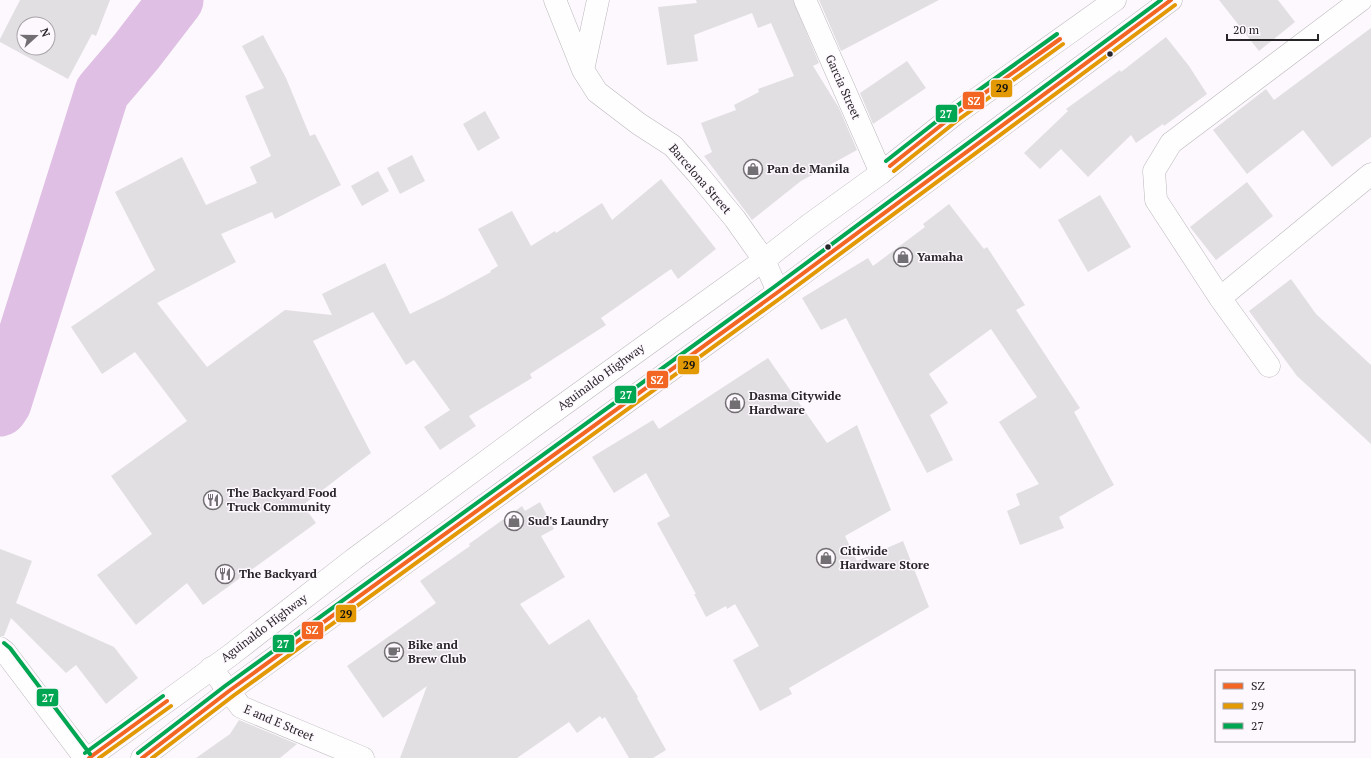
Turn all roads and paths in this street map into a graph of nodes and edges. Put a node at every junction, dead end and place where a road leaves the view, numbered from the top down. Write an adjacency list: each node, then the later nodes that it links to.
1 (555, 0): 7 (main road, Barcelona Street)
2 (598, 0): 7 (main road)
3 (804, 0): 8 (main road, Garcia Street)
4 (1115, 0): 8 (main road, Aguinaldo Highway)
5 (1171, 0): 11 (main road)
6 (1361, 0): 12 (main road)
7 (582, 70): 10 (main road, Barcelona Street)
8 (881, 173): 10 (main road, Aguinaldo Highway)
9 (1371, 174): 12 (main road)
10 (764, 260): 11 (main road, Barcelona Street); 15 (main road, Aguinaldo Highway)
11 (778, 292): 16 (main road)
12 (1220, 298): 13 (main road)
13 (1269, 366)
14 (0, 648): 17 (main road)
15 (211, 668): 16 (main road, E and E Street); 18 (main road, Aguinaldo Highway)
16 (229, 690): 19 (main road); 20 (main road, E and E Street)
17 (86, 758)
18 (89, 758)
19 (142, 758)
20 (363, 758)

